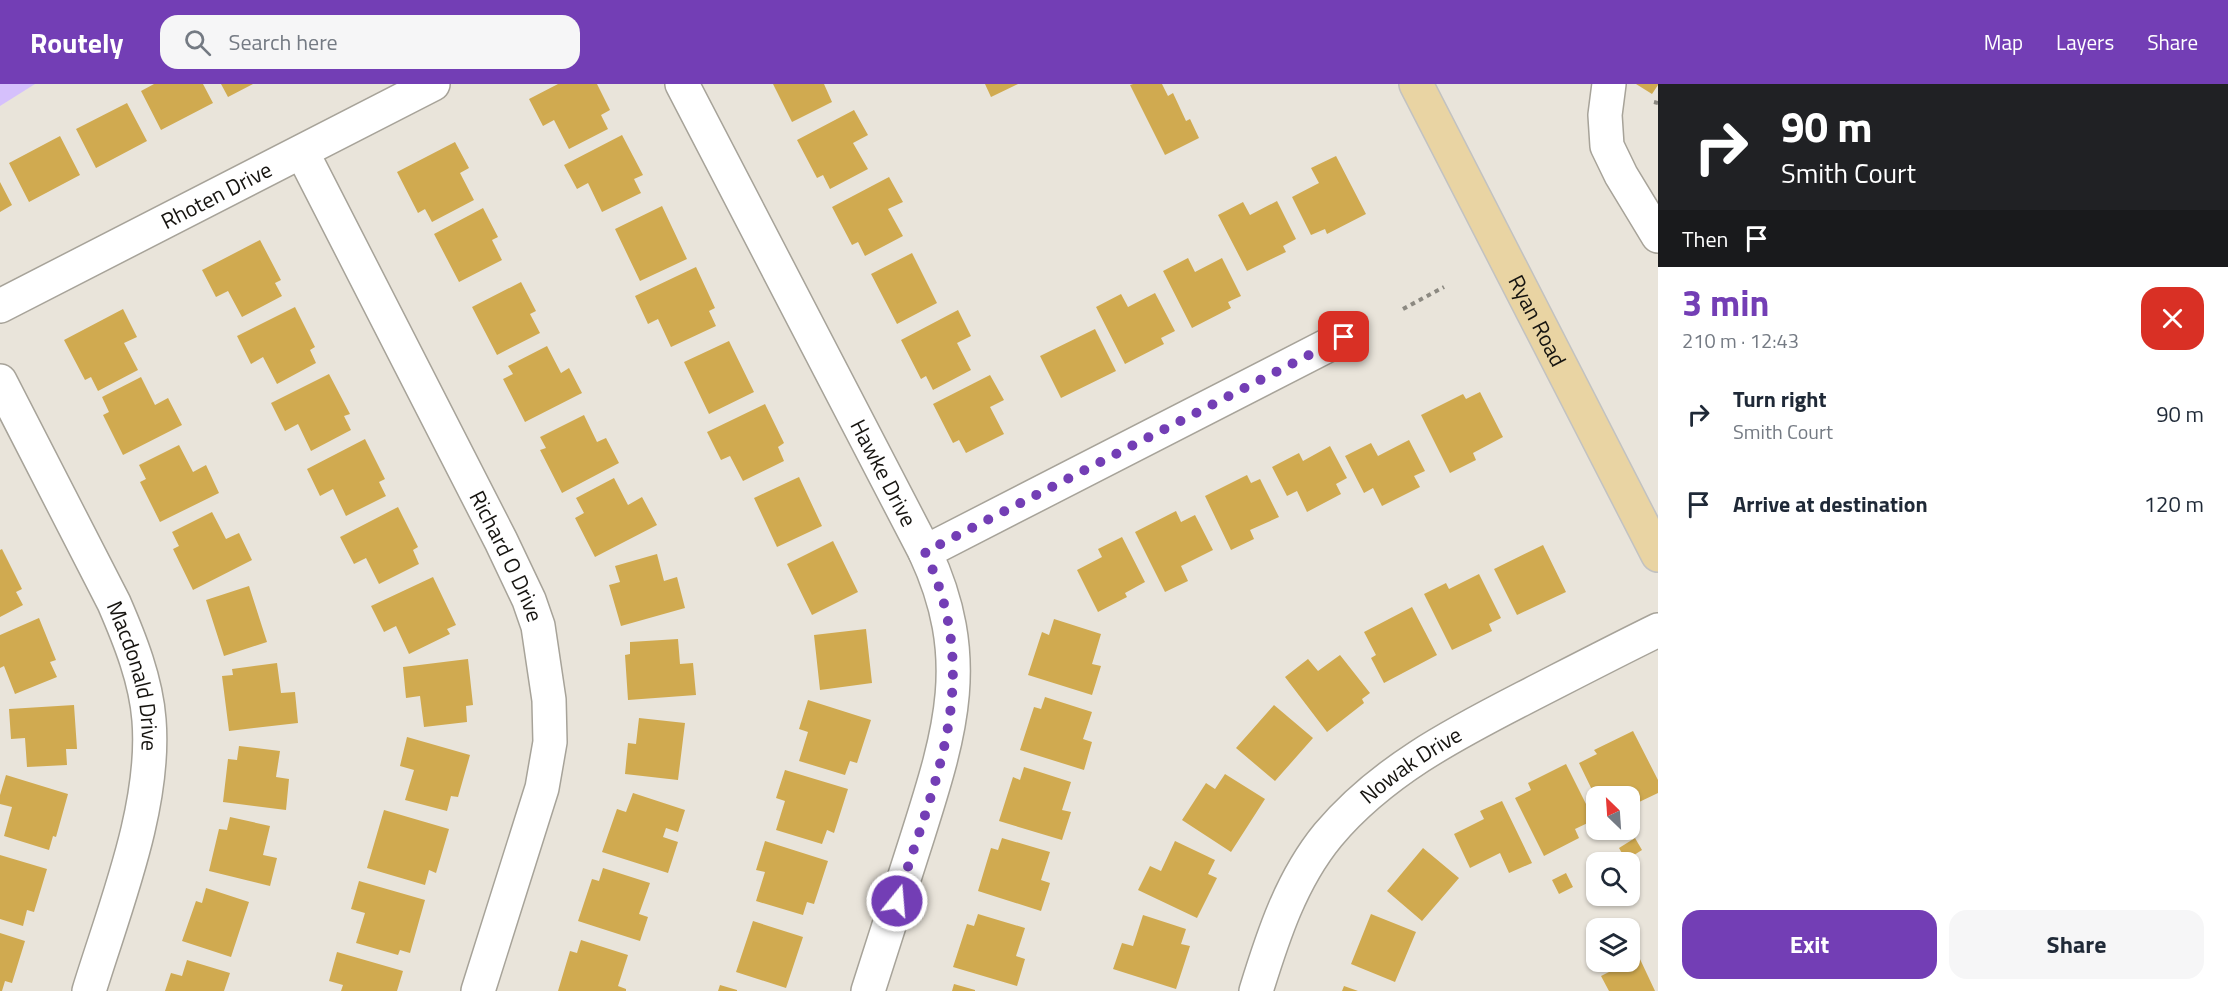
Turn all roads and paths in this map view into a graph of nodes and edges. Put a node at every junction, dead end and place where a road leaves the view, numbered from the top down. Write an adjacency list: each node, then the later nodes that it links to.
1 (433, 84): 5 (street, Rhoten Drive)
2 (682, 84): 12 (street, Hawke Drive)
3 (1416, 84): 13 (main road, Ryan Road)
4 (1609, 84): 6 (street)
5 (302, 152): 8 (street, Rhoten Drive); 16 (street, Richard O Drive)
6 (1658, 236)
7 (1444, 288): 9 (path)
8 (0, 306)
9 (1403, 309)
10 (1344, 337): 12 (street)
11 (0, 381): 15 (street, Macdonald Drive)
12 (925, 552): 17 (street, Hawke Drive)
13 (1658, 555)
14 (1658, 630): 18 (street, Nowak Drive)
15 (89, 991)
16 (478, 991)
17 (868, 991)
18 (1256, 991)

